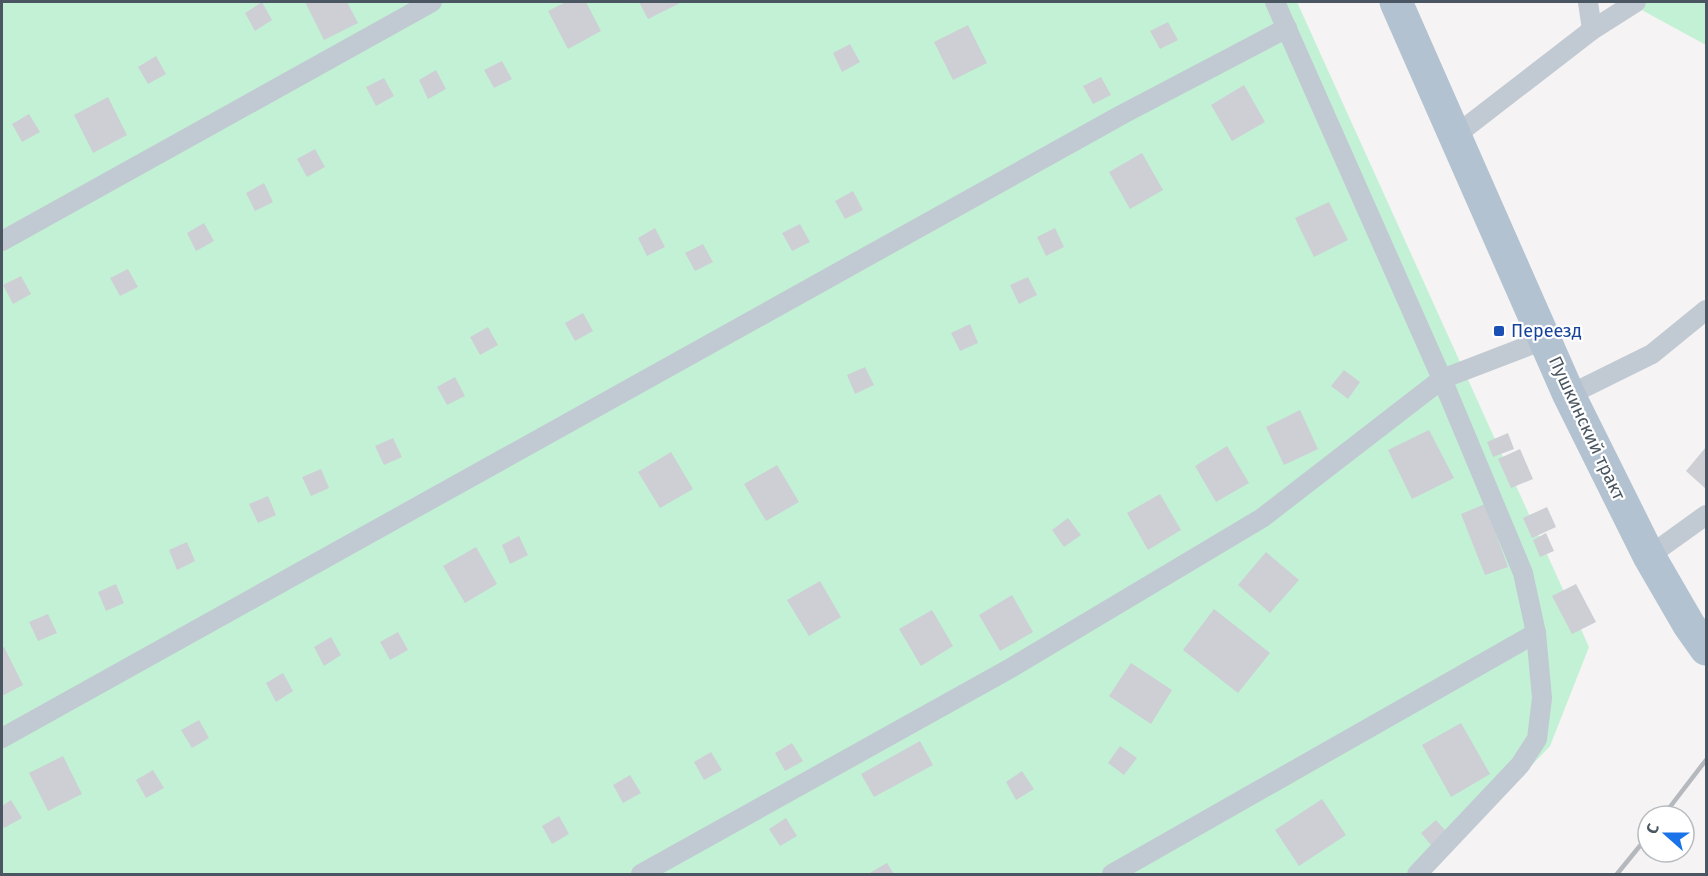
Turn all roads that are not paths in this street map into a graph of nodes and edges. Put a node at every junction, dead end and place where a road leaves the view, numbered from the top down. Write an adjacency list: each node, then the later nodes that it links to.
1 (432, 2): 9 (lane)
2 (1275, 2): 6 (lane)
3 (1396, 2): 8 (main road, Пушкинский тракт)
4 (1588, 2): 7 (lane)
5 (1636, 2): 7 (lane)
6 (1287, 28): 12 (lane); 18 (lane)
7 (1592, 30): 8 (lane)
8 (1456, 135): 11 (main road, Пушкинский тракт)
9 (2, 241)
10 (1707, 310): 13 (lane)
11 (1546, 339): 12 (lane); 13 (main road, Пушкинский тракт)
12 (1442, 379): 16 (lane); 19 (lane)
13 (1569, 395): 15 (main road, Пушкинский тракт)
14 (1707, 515): 15 (lane)
15 (1649, 556): 17 (main road, Пушкинский тракт)
16 (1536, 633): 20 (lane); 21 (lane)
17 (1707, 649)
18 (2, 738)
19 (641, 874)
20 (1112, 874)
21 (1417, 874)

